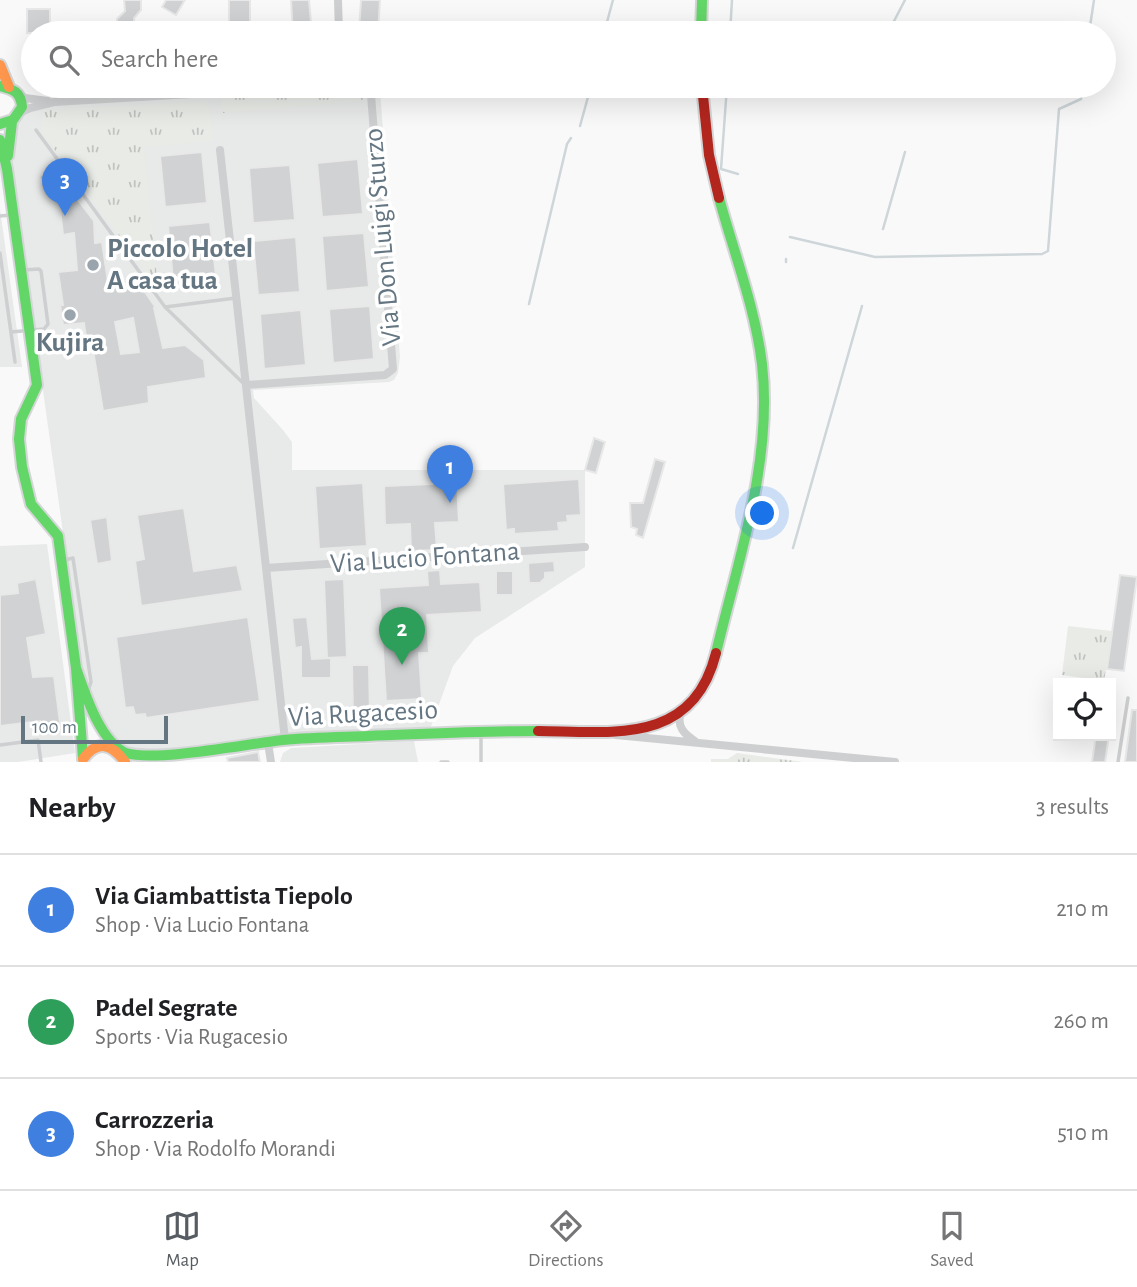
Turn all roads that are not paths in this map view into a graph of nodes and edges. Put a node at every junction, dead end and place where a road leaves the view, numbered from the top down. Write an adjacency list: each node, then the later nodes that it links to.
1 (338, 0): 3 (street)
2 (702, 0): 4 (main road)
3 (339, 21)
4 (701, 21)
5 (0, 65): 6 (main road)
6 (5, 86): 7 (main road)
7 (19, 94): 13 (main road)
8 (26, 98): 12 (street)
9 (123, 98): 12 (street)
10 (371, 98): 29 (street, Via Don Luigi Sturzo)
11 (703, 98): 37 (main road)
12 (54, 102): 13 (street)
13 (21, 112): 14 (main road)
14 (12, 122): 15 (main road); 19 (main road)
15 (0, 124)
16 (36, 130): 25 (lane)
17 (0, 140): 19 (main road)
18 (220, 150): 24 (street)
19 (7, 169): 20 (main road)
20 (14, 215): 21 (lane); 23 (main road)
21 (0, 216)
22 (0, 253): 27 (lane)
23 (21, 271): 26 (main road); 26 (lane)
24 (236, 298): 25 (lane); 29 (street)
25 (165, 307): 29 (lane)
26 (30, 331): 27 (lane); 31 (main road)
27 (11, 332): 28 (lane)
28 (15, 362)
29 (246, 385): 32 (street)
30 (585, 547): 32 (street, Via Lucio Fontana)
31 (61, 560): 33 (main road); 33 (lane)
32 (266, 568): 40 (street)
33 (70, 582): 34 (main road); 35 (lane)
34 (76, 668): 35 (main road); 45 (main road)
35 (86, 696): 44 (main road)
36 (1128, 698): 54 (lane)
37 (680, 717): 39 (main road, Via Rugacesio); 42 (street)
38 (481, 731): 39 (main road, Via Rugacesio); 40 (main road, Via Rugacesio); 52 (lane)
39 (568, 731): 42 (street)
40 (285, 740): 41 (main road, Via Rugacesio)
41 (268, 743): 46 (main road, Via Rugacesio); 49 (street)
42 (701, 743): 53 (street)
43 (0, 745): 47 (lane)
44 (116, 749): 45 (main road); 46 (main road, Via Rugacesio); 48 (main road)
45 (83, 760)
46 (157, 760)
47 (41, 762)
48 (125, 762)
49 (271, 762)
50 (441, 762): 51 (lane)
51 (448, 762)
52 (481, 762)
53 (895, 762)
54 (1118, 762)

